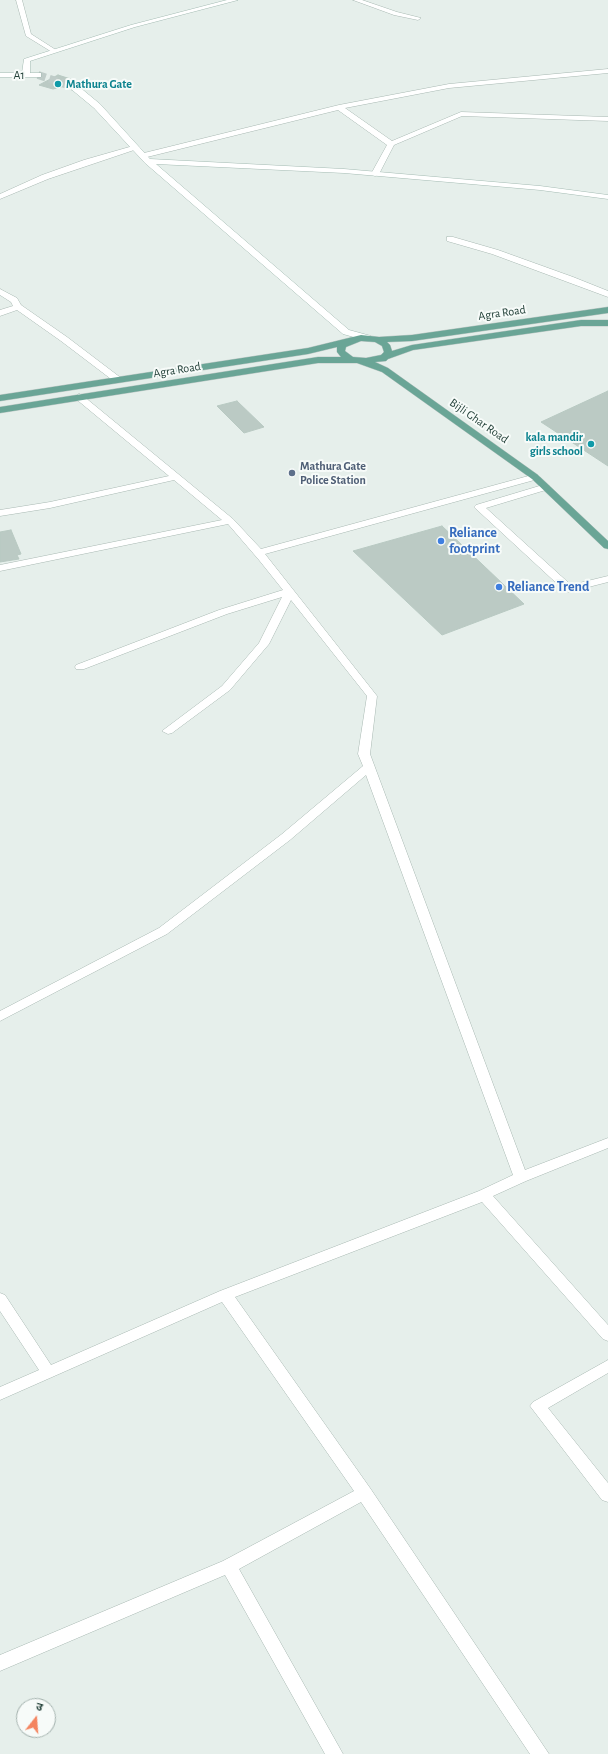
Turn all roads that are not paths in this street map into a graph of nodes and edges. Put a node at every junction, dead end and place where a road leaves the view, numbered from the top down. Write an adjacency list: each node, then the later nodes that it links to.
1 (19, 0): 5 (street)
2 (235, 0): 5 (street)
3 (356, 0): 4 (street)
4 (418, 18)
5 (54, 51): 8 (street)
6 (608, 71): 11 (street)
7 (0, 75): 8 (street, A1)
8 (26, 75): 9 (street, A1)
9 (38, 76)
10 (74, 87): 14 (street)
11 (339, 107): 13 (street); 15 (street)
12 (608, 119): 13 (street)
13 (391, 144): 16 (street)
14 (136, 148): 15 (street); 17 (street)
15 (146, 158): 16 (street); 26 (street)
16 (375, 174): 18 (street)
17 (0, 197)
18 (608, 197)
19 (450, 239): 21 (street)
20 (0, 292): 22 (street)
21 (608, 294)
22 (18, 307): 24 (street); 31 (street)
23 (608, 310): 27 (main road, Agra Road)
24 (0, 313)
25 (608, 323): 28 (main road, Agra Road)
26 (346, 337): 27 (main road, Agra Road); 29 (main road); 31 (main road, Agra Road)
27 (372, 339): 28 (main road)
28 (384, 356): 29 (main road, Agra Road); 30 (main road)
29 (358, 360): 30 (main road, Bijli Ghar Road); 32 (main road, Agra Road)
30 (385, 370): 36 (main road, Bijli Ghar Road)
31 (118, 380): 33 (main road, Agra Road)
32 (79, 397): 34 (main road, Agra Road); 35 (street)
33 (0, 398)
34 (0, 410)
35 (176, 477): 38 (street); 39 (street)
36 (535, 477): 37 (main road, Bijli Ghar Road); 41 (street)
37 (546, 487): 40 (main road, Bijli Ghar Road); 43 (street)
38 (0, 513)
39 (230, 522): 41 (street); 42 (street)
40 (608, 546)
41 (259, 553): 44 (street)
42 (0, 568)
43 (608, 579)
44 (290, 591): 45 (street); 46 (street); 47 (street)
45 (80, 667)
46 (168, 731)
47 (369, 767): 48 (street); 50 (street)
48 (0, 1018)
49 (608, 1144): 50 (street)
50 (521, 1177): 51 (street)
51 (484, 1195): 52 (street); 54 (street)
52 (224, 1295): 56 (street); 58 (street)
53 (0, 1299): 56 (street)
54 (608, 1335)
55 (608, 1366): 59 (street)
56 (48, 1372): 57 (street)
57 (0, 1394)
58 (364, 1493): 60 (street); 63 (street)
59 (608, 1496)
60 (229, 1566): 61 (street); 62 (street)
61 (0, 1663)
62 (334, 1754)
63 (540, 1754)

